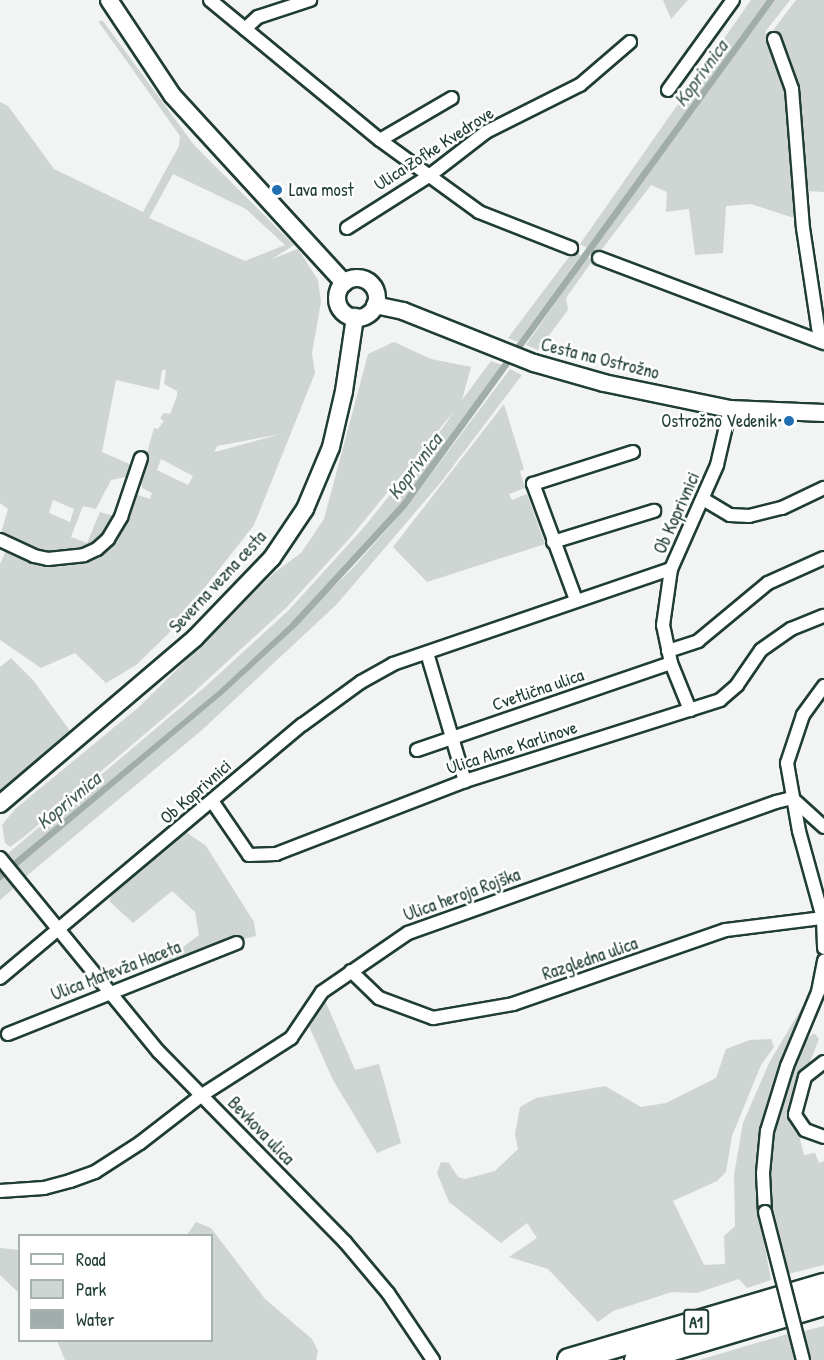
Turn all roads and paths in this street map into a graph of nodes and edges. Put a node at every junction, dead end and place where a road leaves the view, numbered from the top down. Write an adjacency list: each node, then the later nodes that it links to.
1 (110, 0): 15 (street)
2 (210, 0): 5 (street)
3 (310, 0): 5 (street)
4 (733, 0): 8 (street)
5 (245, 29): 10 (street)
6 (774, 39): 18 (street)
7 (630, 42): 11 (street, Ulica Zofke Kvedrove)
8 (668, 90)
9 (452, 98): 10 (street)
10 (380, 140): 11 (street)
11 (429, 176): 12 (street, Ulica Zofke Kvedrove); 13 (street)
12 (347, 228)
13 (571, 248)
14 (599, 258): 18 (street)
15 (344, 282): 16 (street); 17 (street)
16 (375, 305): 17 (street); 19 (street, Cesta na Ostrožno)
17 (355, 317): 41 (street, Severna vezna cesta)
18 (822, 342)
19 (730, 409): 20 (street, Cesta na Ostrožno); 24 (street, Ob Koprivnici)
20 (824, 413)
21 (633, 452): 27 (street)
22 (141, 458): 26 (street)
23 (824, 488): 24 (street)
24 (703, 499): 29 (street, Ob Koprivnici)
25 (654, 511): 27 (street, Ob Koprivnici)
26 (0, 540)
27 (553, 542): 30 (street)
28 (824, 558): 33 (street, Cvetlična ulica)
29 (671, 569): 30 (street, Ob Koprivnici); 33 (street)
30 (576, 600): 32 (street, Ob Koprivnici)
31 (824, 616): 35 (street, Ulica Alme Karlinove)
32 (427, 653): 36 (street); 40 (street, Ob Koprivnici)
33 (669, 657): 35 (street); 36 (street, Cvetlična ulica)
34 (824, 686): 39 (street)
35 (690, 710): 38 (street, Ulica Alme Karlinove)
36 (453, 738): 37 (street, Cvetlična ulica); 38 (street)
37 (417, 750)
38 (465, 781): 40 (street, Ulica Alme Karlinove)
39 (792, 798): 42 (street); 44 (street); 49 (street, Ulica heroja Rojška)
40 (212, 801): 45 (street, Ob Koprivnici)
41 (0, 804)
42 (823, 825)
43 (0, 858): 45 (street, Bevkova ulica)
44 (823, 918): 47 (street); 49 (street, Razgledna ulica)
45 (58, 932): 50 (street, Ob Koprivnici); 51 (street, Bevkova ulica)
46 (237, 943): 51 (street, Ulica Matevža Haceta)
47 (824, 948)
48 (824, 961): 62 (street, bridge)
49 (351, 970): 54 (street, Ulica heroja Rojška)
50 (0, 978)
51 (109, 994): 52 (street, Ulica Matevža Haceta); 54 (street, Bevkova ulica)
52 (8, 1034)
53 (824, 1062): 55 (street)
54 (202, 1095): 56 (street, Ulica heroja Rojška); 59 (street, Bevkova ulica)
55 (824, 1137)
56 (0, 1191)
57 (824, 1285): 60 (highway, A1)
58 (824, 1304): 61 (highway, A1)
59 (433, 1360)
60 (569, 1360)
61 (636, 1360)
62 (803, 1360)

